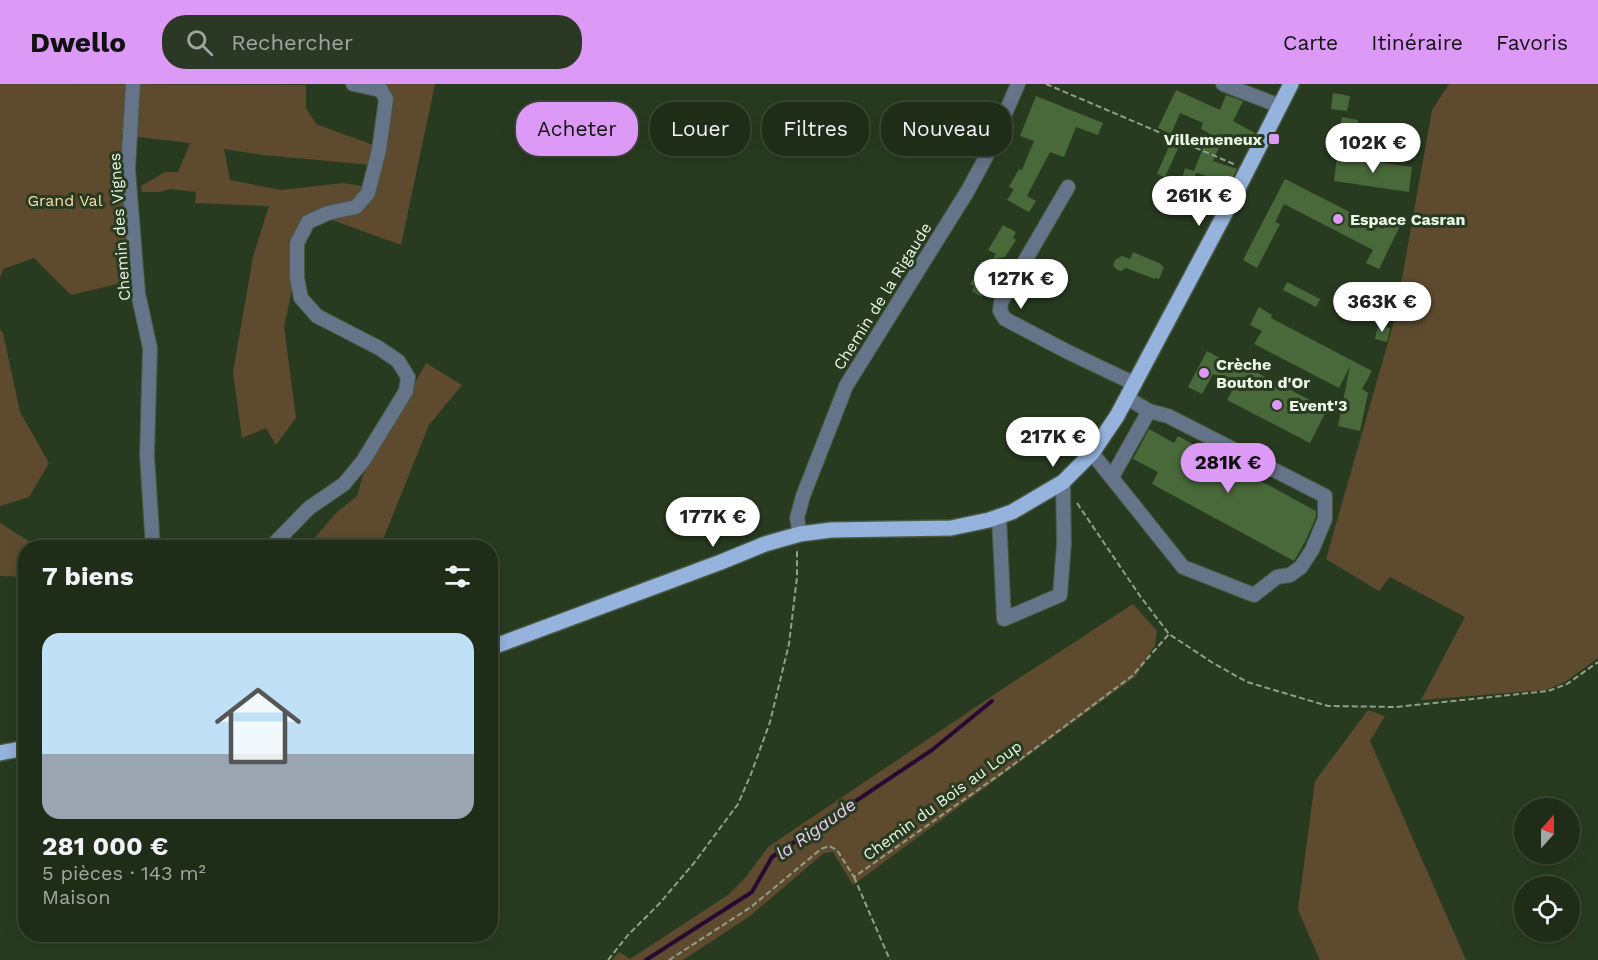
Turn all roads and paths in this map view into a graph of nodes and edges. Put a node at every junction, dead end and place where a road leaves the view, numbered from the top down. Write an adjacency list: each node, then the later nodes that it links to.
1 (133, 84): 19 (street, Chemin des Vignes)
2 (353, 84): 20 (street)
3 (1018, 84): 18 (street, Chemin de la Rigaude)
4 (1046, 84): 8 (path)
5 (1222, 84): 7 (street)
6 (1292, 84): 7 (main road)
7 (1280, 106): 8 (main road)
8 (1248, 169): 10 (main road)
9 (1068, 187): 10 (street)
10 (1135, 384): 11 (main road)
11 (1127, 398): 12 (street); 13 (main road)
12 (1149, 411): 14 (street); 14 (street)
13 (1092, 453): 14 (street); 15 (main road)
14 (1112, 477)
15 (1063, 482): 17 (main road); 17 (street)
16 (1075, 500): 21 (path)
17 (999, 516): 18 (main road)
18 (800, 534): 22 (main road); 27 (path)
19 (152, 540)
20 (278, 540)
21 (1168, 633): 23 (path); 26 (path, Chemin du Bois au Loup)
22 (498, 645)
23 (1598, 662)
24 (18, 750): 25 (main road)
25 (0, 753)
26 (854, 877): 28 (path, Chemin du Bois au Loup); 29 (path)
27 (608, 960)
28 (669, 960)
29 (890, 960)

